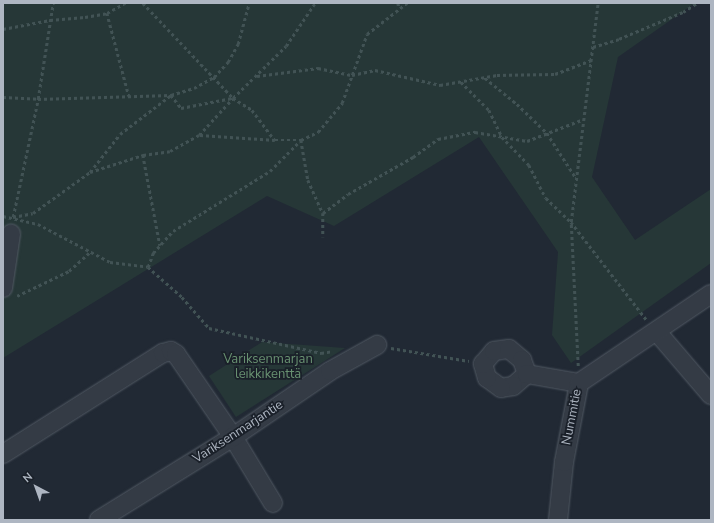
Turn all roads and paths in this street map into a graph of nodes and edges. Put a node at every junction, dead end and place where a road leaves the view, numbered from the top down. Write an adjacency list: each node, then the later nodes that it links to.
1 (53, 3): 12 (path)
2 (126, 3): 11 (path)
3 (144, 3): 18 (path)
4 (249, 3): 18 (path)
5 (315, 3): 17 (path)
6 (398, 3): 10 (path)
7 (406, 3): 10 (path)
8 (598, 3): 14 (path)
9 (697, 3): 14 (path)
10 (399, 7): 16 (path)
11 (107, 12): 12 (path); 22 (path)
12 (50, 20): 13 (path); 25 (path)
13 (3, 29)
14 (593, 47): 15 (path)
15 (591, 60): 19 (path); 26 (path)
16 (352, 75): 17 (path); 20 (path); 31 (path)
17 (257, 76): 24 (path)
18 (214, 77): 21 (path); 24 (path)
19 (485, 77): 20 (path); 27 (path)
20 (461, 82): 29 (path)
21 (170, 95): 22 (path); 24 (path); 33 (path)
22 (129, 96): 25 (path)
23 (3, 97): 25 (path)
24 (233, 98): 28 (path); 30 (path)
25 (38, 99): 38 (path)
26 (584, 119): 27 (path); 34 (path)
27 (547, 134): 29 (path); 34 (path)
28 (199, 135): 30 (path); 32 (path)
29 (502, 137): 35 (path); 37 (path)
30 (275, 140): 31 (path)
31 (301, 140): 35 (path); 40 (path)
32 (143, 156): 33 (path); 40 (path)
33 (90, 172): 38 (path)
34 (577, 180): 37 (path)
35 (323, 213): 39 (path)
36 (3, 216): 38 (path)
37 (571, 222): 45 (path); 50 (path)
38 (12, 226): 41 (path); 43 (street)
39 (323, 237)
40 (160, 245): 42 (path)
41 (90, 252): 42 (path); 43 (path)
42 (148, 268): 47 (path)
43 (6, 294)
44 (711, 294): 45 (street, Nummitie)
45 (657, 332): 50 (street, Nummitie); 51 (street)
46 (377, 345): 48 (path); 52 (street, Variksenmarjantie)
47 (335, 351)
48 (483, 364): 49 (street); 49 (street)
49 (527, 374): 50 (street)
50 (579, 383): 56 (street, Nummitie)
51 (711, 395)
52 (232, 437): 53 (street); 54 (street); 55 (street, Variksenmarjantie)
53 (3, 454)
54 (273, 503)
55 (99, 520)
56 (558, 520)

